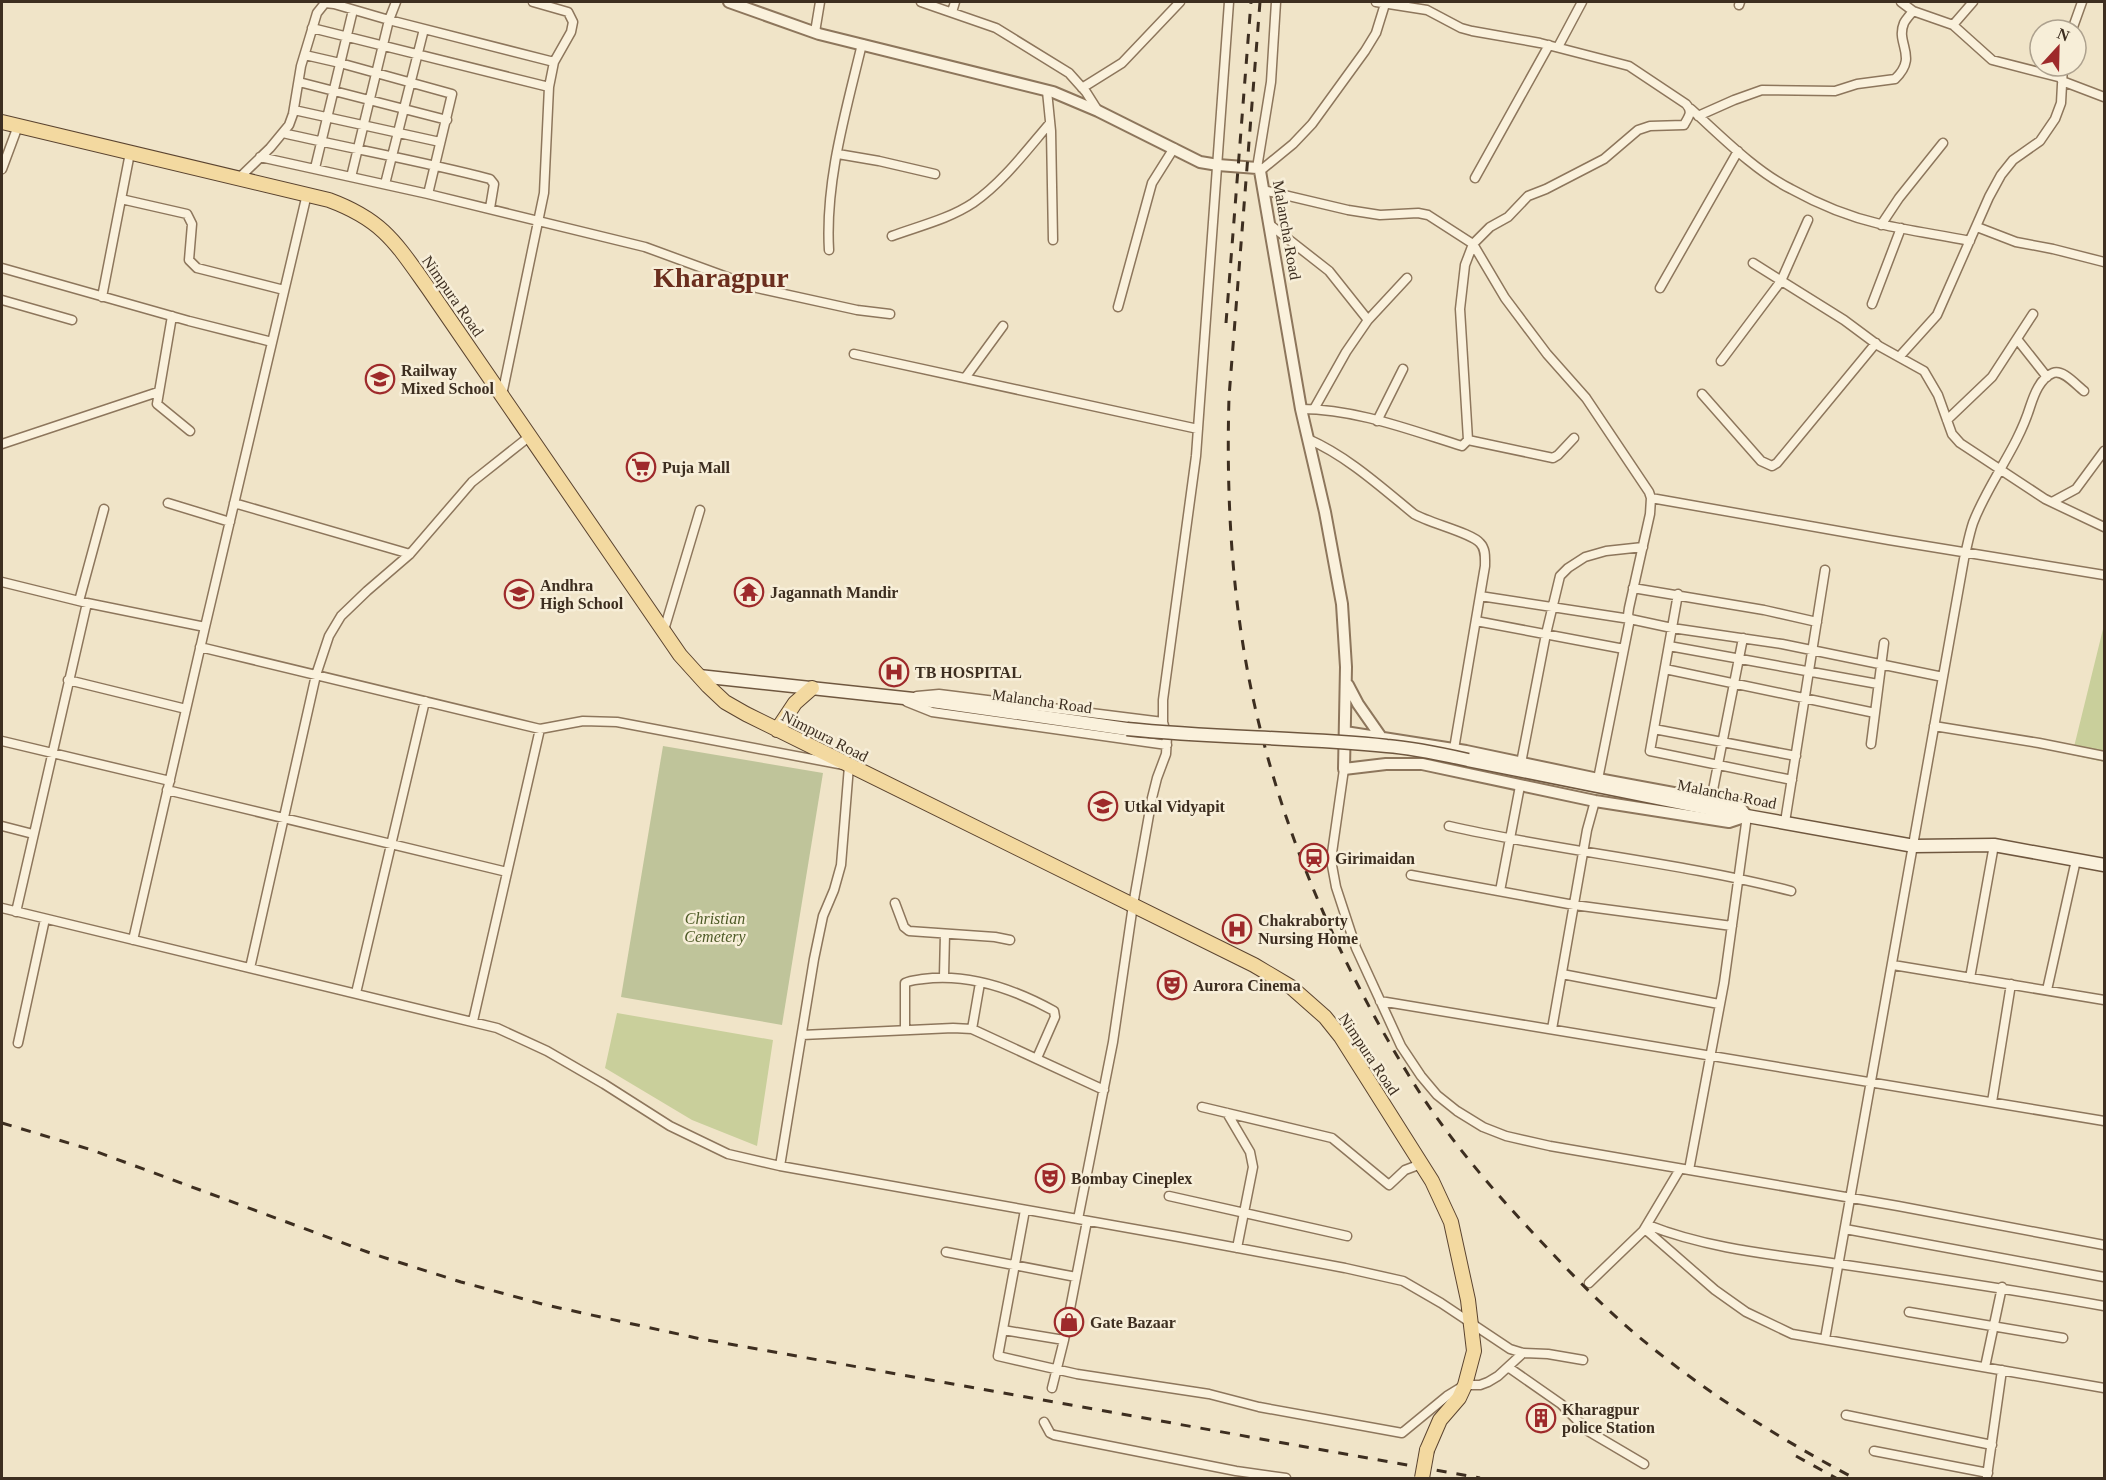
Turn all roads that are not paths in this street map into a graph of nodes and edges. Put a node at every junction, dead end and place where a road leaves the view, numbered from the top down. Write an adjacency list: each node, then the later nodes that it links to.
1 (396, 2): 20 (street)
2 (533, 2): 31 (street)
3 (729, 2): 24 (street, Malancha Road)
4 (820, 2): 24 (street)
5 (921, 2): 18 (street)
6 (955, 2): 18 (street)
7 (1180, 2): 38 (street)
8 (1229, 2): 67 (street)
9 (1276, 2): 70 (street)
10 (1582, 2): 28 (street)
11 (1901, 2): 17 (street)
12 (1973, 2): 21 (street)
13 (2082, 2): 19 (street)
14 (1380, 3): 15 (street); 70 (street)
15 (1404, 4): 28 (street)
16 (353, 9): 20 (street); 22 (street); 25 (street)
17 (1913, 11): 21 (street); 47 (street)
18 (952, 12): 38 (street)
19 (2076, 18)
20 (389, 20): 23 (street); 26 (street)
21 (1953, 25): 34 (street)
22 (312, 28): 25 (street); 30 (street)
23 (424, 29): 29 (street); 31 (street)
24 (815, 32): 27 (street, Malancha Road)
25 (347, 35): 26 (street); 32 (street)
26 (383, 45): 29 (street); 33 (street)
27 (861, 45): 40 (street, Malancha Road); 63 (street)
28 (1553, 46): 45 (street); 74 (street)
29 (418, 54): 36 (street); 37 (street)
30 (305, 55): 32 (street); 35 (street)
31 (554, 62): 37 (street)
32 (340, 63): 33 (street); 39 (street)
33 (376, 72): 36 (street); 42 (street)
34 (2062, 80): 41 (street); 85 (street)
35 (299, 82): 39 (street); 44 (street)
36 (411, 82): 43 (street); 49 (street)
37 (549, 87): 82 (street)
38 (1082, 88): 46 (street)
39 (334, 90): 42 (street); 48 (street)
40 (1047, 91): 46 (street, Malancha Road); 51 (street)
41 (2104, 97)
42 (370, 99): 43 (street); 52 (street)
43 (404, 108): 49 (street); 54 (street)
44 (294, 110): 48 (street); 55 (street)
45 (1691, 110): 47 (street); 90 (street)
46 (1098, 111): 59 (street, Malancha Road)
47 (1698, 116): 61 (street)
48 (327, 117): 52 (street); 56 (street)
49 (447, 120): 57 (street)
50 (2, 122): 53 (main road, Nimpura Road)
51 (1050, 123): 87 (street); 88 (street)
52 (364, 125): 54 (street); 60 (street)
53 (18, 126): 62 (main road, Nimpura Road); 69 (street)
54 (398, 132): 57 (street); 64 (street)
55 (283, 133): 56 (street); 65 (street)
56 (322, 142): 60 (street); 68 (street)
57 (440, 142): 66 (street)
58 (1943, 142): 84 (street)
59 (1174, 148): 67 (street, Malancha Road); 102 (street)
60 (358, 150): 64 (street); 72 (street)
61 (1738, 151): 84 (street); 97 (street)
62 (130, 153): 73 (main road, Nimpura Road); 79 (street)
63 (838, 154): 71 (street); 91 (street)
64 (392, 156): 66 (street); 75 (street)
65 (260, 158): 68 (street); 73 (street)
66 (434, 164): 78 (street); 80 (street)
67 (1218, 165): 70 (street, Malancha Road); 126 (street)
68 (315, 168): 72 (street)
69 (2, 169)
70 (1258, 169): 76 (street, Malancha Road)
71 (935, 174)
72 (351, 177): 75 (street)
73 (239, 178): 77 (main road, Nimpura Road)
74 (1475, 178)
75 (385, 184): 78 (street)
76 (1263, 190): 83 (street, Malancha Road); 90 (street)
77 (307, 194): 98 (street); 121 (main road, Nimpura Road)
78 (428, 194): 80 (street)
79 (122, 199): 98 (street); 99 (street)
80 (490, 208): 82 (street)
81 (1808, 220): 96 (street)
82 (539, 221): 103 (street); 121 (street)
83 (1269, 224): 107 (street); 122 (street, Malancha Road)
84 (1881, 225): 86 (street)
85 (1977, 227): 89 (street); 92 (street)
86 (1901, 228): 89 (street); 101 (street)
87 (892, 236)
88 (1053, 240)
89 (1970, 241): 113 (street)
90 (1473, 244): 131 (street); 135 (street)
91 (829, 250)
92 (2104, 262)
93 (1753, 263): 96 (street)
94 (2, 268): 99 (street)
95 (1407, 278): 107 (street)
96 (1781, 281): 111 (street); 114 (street)
97 (1660, 288)
98 (284, 290): 110 (street)
99 (102, 297): 105 (street)
100 (2, 300): 106 (street)
101 (1872, 304)
102 (1118, 307)
103 (890, 314)
104 (2033, 314): 109 (street)
105 (172, 316): 110 (street); 119 (street)
106 (72, 320)
107 (1368, 320): 123 (street)
108 (1003, 326): 117 (street)
109 (2017, 339): 116 (street); 124 (street)
110 (272, 342): 138 (street)
111 (1876, 343): 113 (street); 120 (street)
112 (854, 354): 117 (street)
113 (1900, 356): 124 (street)
114 (1721, 361)
115 (1403, 369): 125 (street)
116 (2047, 377): 118 (street); 134 (street)
117 (965, 378): 126 (street)
118 (2084, 391)
119 (158, 392): 127 (street); 132 (street)
120 (1702, 394)
121 (502, 395): 128 (main road, Nimpura Road)
122 (1301, 409): 123 (street); 130 (street, Malancha Road)
123 (1314, 409): 125 (street)
124 (1947, 420): 134 (street)
125 (1377, 421): 131 (street)
126 (1198, 429): 184 (street)
127 (190, 431)
128 (530, 436): 145 (street); 159 (main road, Nimpura Road)
129 (1574, 438): 131 (street)
130 (1308, 439): 151 (street); 175 (street, Malancha Road)
131 (1468, 440)
132 (2, 444)
133 (2104, 453): 136 (street)
134 (2001, 470): 136 (street); 144 (street)
135 (1652, 498): 143 (street); 144 (street)
136 (2052, 502): 142 (street)
137 (168, 503): 141 (street)
138 (234, 503): 141 (street); 145 (street)
139 (104, 509): 152 (street)
140 (700, 510): 159 (street)
141 (230, 522): 157 (street)
142 (2104, 527)
143 (1642, 547): 149 (street); 153 (street)
144 (1966, 553): 147 (street); 173 (street)
145 (410, 554): 171 (street)
146 (1826, 570): 156 (street)
147 (2104, 575)
148 (2, 582): 152 (street)
149 (1633, 588): 150 (street); 154 (street)
150 (1678, 594): 156 (street); 158 (street)
151 (1480, 596): 153 (street); 155 (street)
152 (83, 602): 157 (street); 174 (street)
153 (1551, 608): 154 (street); 160 (street)
154 (1630, 619): 158 (street); 165 (street)
155 (1476, 621): 160 (street); 195 (street)
156 (1817, 622): 166 (street)
157 (205, 627): 164 (street)
158 (1672, 628): 161 (street); 163 (street)
159 (664, 630): 172 (main road, Nimpura Road)
160 (1546, 634): 165 (street); 199 (street)
161 (1743, 639): 166 (street); 167 (street)
162 (1884, 643): 168 (street)
163 (1669, 646): 167 (street); 169 (street)
164 (200, 647): 171 (street); 182 (street)
165 (1624, 649): 203 (street)
166 (1812, 651): 168 (street); 170 (street)
167 (1739, 660): 170 (street); 176 (street)
168 (1881, 664): 173 (street); 177 (street)
169 (1665, 669): 176 (street); 187 (street)
170 (1809, 673): 177 (street); 180 (street)
171 (316, 675): 181 (street); 211 (street)
172 (699, 676): 178 (main road, Malancha Road); 188 (main road, Nimpura Road)
173 (1943, 677): 185 (street)
174 (68, 680): 182 (street); 196 (street)
175 (1346, 682): 189 (street, Malancha Road); 190 (street)
176 (1734, 683): 180 (street); 192 (street)
177 (1878, 684): 183 (street)
178 (812, 688): 179 (main road, Malancha Road); 188 (main road)
179 (895, 697): 184 (street); 194 (street); 210 (main road, Malancha Road, bridge)
180 (1804, 699): 183 (street); 197 (street)
181 (425, 701): 186 (street); 217 (street)
182 (186, 709): 205 (street)
183 (1875, 713): 193 (street)
184 (1163, 722): 194 (street)
185 (1934, 726): 198 (street); 219 (street)
186 (540, 729): 201 (street); 223 (street)
187 (1654, 729): 192 (street); 200 (street)
188 (777, 730): 201 (main road, Nimpura Road)
189 (1345, 732): 190 (street); 202 (street, Malancha Road)
190 (1381, 737): 195 (street)
191 (2, 741): 196 (street)
192 (1722, 743): 197 (street); 200 (street)
193 (1871, 744)
194 (1167, 745): 229 (street)
195 (1455, 749): 199 (street)
196 (51, 753): 205 (street); 215 (street)
197 (1796, 756): 204 (street)
198 (2104, 756)
199 (1521, 763): 203 (street)
200 (1718, 765): 204 (street); 208 (street)
201 (849, 766): 229 (main road, Nimpura Road); 254 (street)
202 (1344, 769): 206 (street); 248 (street)
203 (1598, 779): 208 (street)
204 (1791, 780): 212 (street)
205 (170, 781): 207 (street)
206 (1520, 786): 209 (street); 216 (street)
207 (168, 790): 211 (street); 236 (street)
208 (1711, 800): 210 (street)
209 (1595, 801): 210 (street); 220 (street)
210 (1748, 816): 212 (main road, Malancha Road); 225 (street)
211 (284, 818): 217 (street); 239 (street)
212 (1785, 822): 219 (main road, Malancha Road)
213 (2, 826): 215 (street)
214 (1449, 826): 216 (street)
215 (33, 834): 232 (street)
216 (1510, 840): 220 (street); 226 (street)
217 (392, 844): 223 (street); 246 (street)
218 (1994, 845): 219 (main road, Malancha Road); 221 (main road, Malancha Road); 242 (street)
219 (1914, 846): 238 (street)
220 (1583, 852): 225 (street); 230 (street)
221 (2076, 860): 222 (main road, Malancha Road); 245 (street)
222 (2104, 865)
223 (507, 872): 250 (street)
224 (1411, 875): 226 (street)
225 (1739, 878): 227 (street); 234 (street)
226 (1500, 891): 230 (street)
227 (1791, 891)
228 (896, 903): 235 (street)
229 (1133, 905): 259 (street); 264 (main road, Nimpura Road)
230 (1574, 905): 234 (street); 240 (street)
231 (2, 908): 232 (street)
232 (16, 912): 233 (street)
233 (45, 919): 236 (street); 255 (street)
234 (1732, 927): 249 (street)
235 (945, 934): 237 (street); 241 (street)
236 (133, 940): 239 (street)
237 (1010, 940)
238 (1893, 965): 242 (street); 258 (street)
239 (250, 968): 246 (street)
240 (1562, 974): 249 (street); 252 (street)
241 (944, 976): 243 (street); 253 (street)
242 (1970, 978): 244 (street)
243 (980, 983): 251 (street); 257 (street)
244 (2011, 984): 245 (street); 260 (street)
245 (2047, 990): 247 (street)
246 (356, 993): 250 (street)
247 (2104, 1000)
248 (1380, 1001): 252 (street); 266 (street)
249 (1719, 1004): 256 (street)
250 (473, 1021): 265 (street)
251 (972, 1029): 253 (street); 257 (street)
252 (1552, 1029): 256 (street)
253 (905, 1030): 254 (street)
254 (802, 1035): 265 (street)
255 (18, 1043)
256 (1709, 1056): 258 (street); 267 (street)
257 (1037, 1058): 259 (street)
258 (1872, 1083): 260 (street); 269 (street)
259 (1104, 1090): 272 (street)
260 (1992, 1102): 263 (street)
261 (1202, 1107): 262 (street)
262 (1227, 1113): 264 (street); 271 (street)
263 (2104, 1121)
264 (1421, 1164): 287 (main road, Nimpura Road)
265 (780, 1166): 270 (street)
266 (1680, 1169): 267 (street); 273 (street)
267 (1689, 1170): 269 (street)
268 (1169, 1196): 271 (street)
269 (1850, 1198): 274 (street); 276 (street)
270 (1025, 1210): 272 (street); 280 (street)
271 (1244, 1213): 275 (street); 277 (street)
272 (1082, 1220): 277 (street); 281 (street)
273 (1647, 1227): 279 (street); 283 (street); 291 (street)
274 (1845, 1229): 279 (street); 282 (street)
275 (1347, 1236)
276 (2104, 1245)
277 (1237, 1248): 287 (street)
278 (946, 1252): 280 (street)
279 (1839, 1264): 284 (street); 291 (street)
280 (1015, 1266): 281 (street); 289 (street)
281 (1076, 1277): 292 (street)
282 (2104, 1277)
283 (1589, 1283)
284 (2002, 1287): 285 (street); 288 (street)
285 (2104, 1306)
286 (1909, 1311): 288 (street)
287 (1472, 1325): 293 (street); 299 (main road, Nimpura Road)
288 (1994, 1326): 290 (street); 296 (street)
289 (1003, 1330): 292 (street); 297 (street)
290 (2063, 1338)
291 (1826, 1339): 296 (street)
292 (1064, 1340): 297 (street)
293 (1523, 1353): 294 (street); 295 (street)
294 (1583, 1360)
295 (1508, 1367): 299 (street); 306 (street)
296 (1985, 1367): 298 (street)
297 (1058, 1369): 299 (street); 300 (street)
298 (2002, 1370): 301 (street); 304 (street)
299 (1465, 1386): 309 (main road, Nimpura Road, bridge)
300 (1052, 1388)
301 (2104, 1388)
302 (1846, 1415): 304 (street)
303 (1044, 1422): 308 (street)
304 (1992, 1445): 307 (street)
305 (1874, 1451): 307 (street)
306 (1644, 1464)
307 (1987, 1476)
308 (1286, 1479)
309 (1422, 1479)

